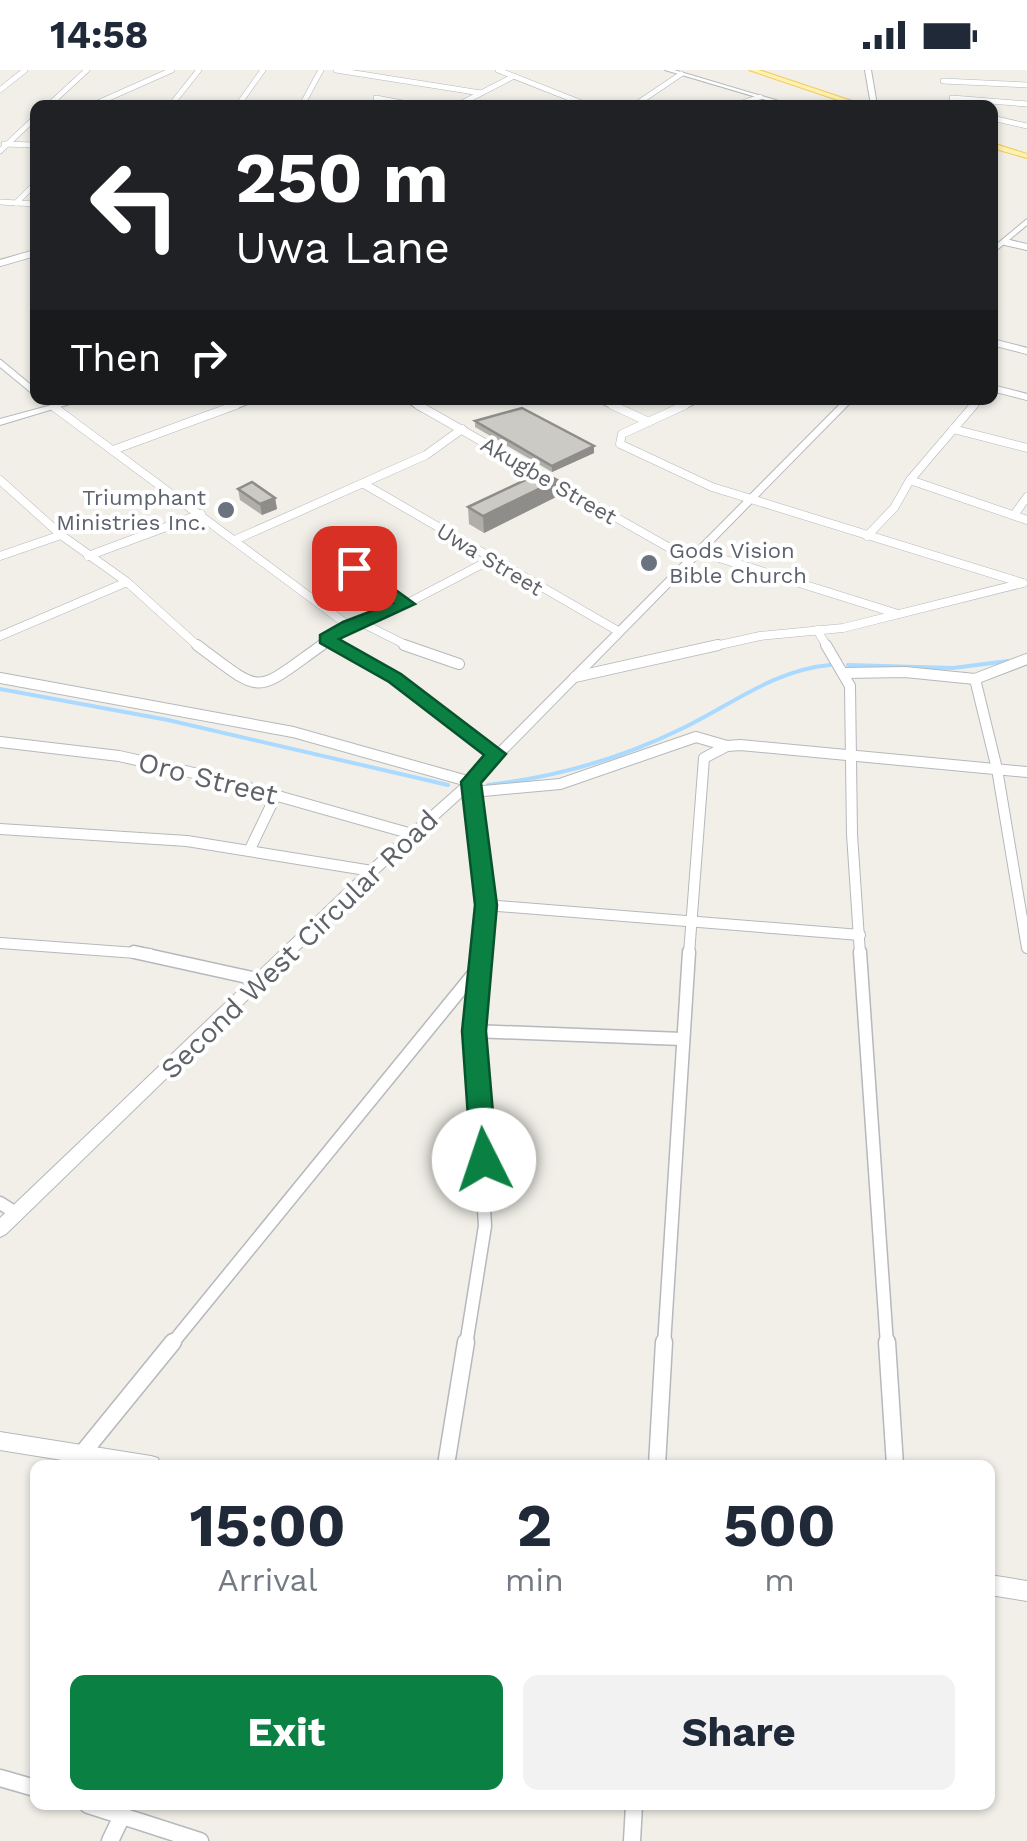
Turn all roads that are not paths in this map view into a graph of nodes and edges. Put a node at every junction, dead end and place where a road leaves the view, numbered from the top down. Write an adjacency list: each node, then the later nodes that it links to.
1 (25, 70): 23 (street)
2 (87, 70): 26 (street)
3 (172, 70): 27 (street)
4 (200, 70): 28 (street)
5 (263, 70): 29 (street)
6 (322, 70): 30 (street)
7 (336, 70): 16 (street)
8 (368, 70): 16 (street)
9 (498, 70): 18 (street)
10 (668, 70): 17 (street)
11 (752, 70): 15 (main road)
12 (871, 70): 38 (street)
13 (942, 70): 20 (street)
14 (1009, 70): 21 (street)
15 (766, 72): 37 (main road)
16 (356, 74): 19 (street)
17 (680, 74): 25 (street); 34 (street)
18 (514, 76): 24 (street); 33 (street)
19 (384, 78): 24 (street); 31 (street)
20 (943, 81): 21 (street); 39 (street)
21 (1007, 84): 22 (street)
22 (1027, 85)
23 (0, 90)
24 (481, 93): 32 (street)
25 (760, 97): 35 (street); 36 (street)
26 (54, 100)
27 (104, 100)
28 (175, 100)
29 (242, 100)
30 (305, 100)
31 (375, 100)
32 (468, 100)
33 (574, 100)
34 (641, 100)
35 (751, 100)
36 (771, 100)
37 (852, 100)
38 (873, 100)
39 (952, 100)
40 (998, 103): 41 (street)
41 (1027, 104)
42 (998, 119): 44 (street)
43 (30, 122): 47 (street)
44 (1027, 126)
45 (30, 133): 47 (street)
46 (30, 145): 47 (street)
47 (2, 146)
48 (998, 148): 49 (main road)
49 (1025, 155)
50 (30, 189): 52 (street)
51 (0, 202): 52 (street)
52 (16, 203): 53 (street)
53 (30, 204)
54 (1027, 220): 55 (street)
55 (1005, 242): 56 (street); 57 (street)
56 (998, 247)
57 (1027, 247)
58 (30, 255): 59 (street)
59 (0, 263)
60 (1027, 336): 62 (street)
61 (998, 344): 62 (street)
62 (1012, 347): 63 (street)
63 (1027, 351)
64 (0, 363): 65 (street)
65 (30, 388)
66 (998, 389): 67 (street)
67 (1027, 396)
68 (46, 405): 76 (street)
69 (55, 405): 81 (street)
70 (236, 405): 81 (street)
71 (419, 405): 78 (street, Akugbe Street)
72 (612, 405): 77 (street)
73 (685, 405): 77 (street)
74 (844, 405): 86 (street, Second West Circular Road)
75 (974, 405): 79 (street)
76 (0, 420)
77 (649, 422): 86 (street)
78 (462, 429): 84 (street); 94 (street, Akugbe Street)
79 (954, 429): 80 (street); 83 (street)
80 (1027, 448)
81 (116, 449): 87 (street)
82 (0, 480): 90 (street)
83 (910, 480): 88 (street); 91 (street)
84 (364, 484): 92 (street); 97 (street, Uwa Street)
85 (1027, 497): 88 (street)
86 (750, 500): 91 (street); 94 (street, Second West Circular Road)
87 (201, 514): 92 (street); 96 (street)
88 (1014, 515): 89 (street)
89 (1027, 520)
90 (62, 535): 95 (street); 96 (street)
91 (867, 536): 99 (street)
92 (235, 540): 104 (street)
93 (328, 549): 101 (street)
94 (693, 555): 100 (street, Akugbe Street); 107 (street, Second West Circular Road)
95 (0, 556)
96 (88, 556): 98 (street)
97 (490, 560): 101 (street); 107 (street, Uwa Street)
98 (127, 582): 108 (street); 109 (street)
99 (1025, 582): 102 (street)
100 (857, 602): 102 (street, Akugbe Street); 105 (street)
101 (406, 604): 103 (street)
102 (901, 616): 105 (street)
103 (360, 622): 104 (street); 111 (street)
104 (349, 626): 109 (street)
105 (843, 628): 106 (street)
106 (817, 630): 112 (street); 113 (street)
107 (618, 631): 113 (street, Second West Circular Road)
108 (0, 636)
109 (326, 639): 119 (street)
110 (1027, 659): 115 (street)
111 (459, 664)
112 (844, 674): 115 (street); 118 (street)
113 (575, 676): 119 (street, Second West Circular Road)
114 (0, 678): 122 (street)
115 (974, 679): 120 (street)
116 (0, 742): 123 (street, Oro Street)
117 (727, 746): 118 (street); 122 (street); 129 (street)
118 (851, 752): 120 (street); 130 (street)
119 (496, 754): 122 (street, Second West Circular Road)
120 (997, 769): 121 (street); 132 (street)
121 (1027, 772)
122 (472, 787): 125 (street, Second West Circular Road); 128 (street)
123 (276, 795): 125 (street, Oro Street); 126 (street)
124 (0, 829): 126 (street)
125 (412, 834): 127 (street, Second West Circular Road)
126 (251, 846): 127 (street)
127 (372, 871): 134 (street, Second West Circular Road)
128 (486, 905): 129 (street); 133 (street)
129 (690, 921): 130 (street); 136 (street)
130 (860, 935): 145 (street)
131 (0, 942): 134 (street)
132 (1027, 948)
133 (480, 966): 135 (street); 141 (street)
134 (261, 980): 138 (street, Second West Circular Road)
135 (474, 1031): 136 (street); 143 (street)
136 (682, 1039): 144 (street)
137 (0, 1204): 138 (street)
138 (16, 1213): 139 (street, Second West Circular Road)
139 (0, 1229)
140 (0, 1441): 141 (street)
141 (81, 1455): 142 (street)
142 (116, 1460)
143 (447, 1460)
144 (657, 1460)
145 (894, 1460)
146 (995, 1586): 147 (street)
147 (1027, 1591)
148 (0, 1778): 149 (street)
149 (30, 1787)
150 (103, 1810): 152 (street)
151 (634, 1810): 155 (street)
152 (122, 1816): 153 (street); 154 (street)
153 (110, 1841)
154 (200, 1841)
155 (632, 1841)

